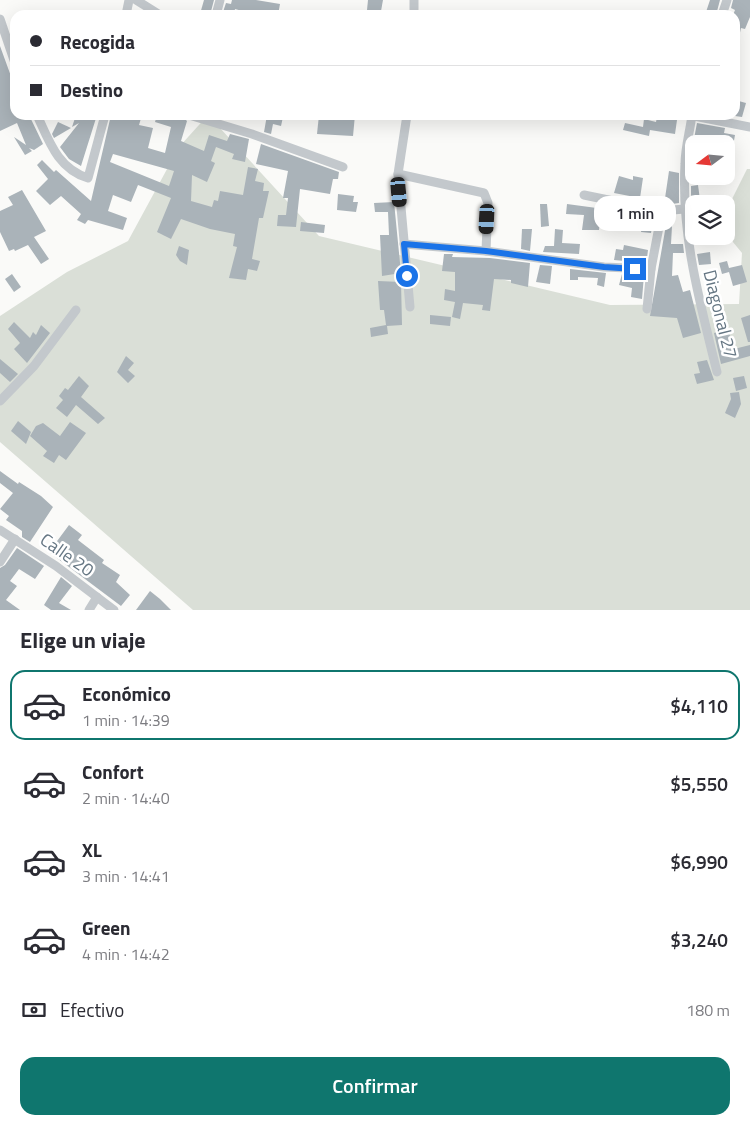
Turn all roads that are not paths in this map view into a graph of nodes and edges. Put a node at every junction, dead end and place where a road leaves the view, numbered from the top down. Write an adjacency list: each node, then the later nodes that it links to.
1 (136, 0): 2 (street)
2 (152, 10)
3 (0, 19): 4 (street)
4 (10, 48)
5 (39, 120): 6 (street)
6 (104, 120)
7 (206, 120): 12 (street)
8 (406, 120): 13 (street)
9 (690, 120): 15 (street, Diagonal 27)
10 (716, 120): 11 (street)
11 (750, 127)
12 (344, 167)
13 (398, 174): 17 (street); 18 (street)
14 (584, 195): 16 (street)
15 (684, 209): 16 (street); 23 (street, Diagonal 27)
16 (662, 210): 19 (street)
17 (404, 244): 18 (street); 20 (street)
18 (486, 251): 19 (street)
19 (651, 269): 21 (street)
20 (410, 307)
21 (647, 309)
22 (76, 310): 24 (street)
23 (717, 372)
24 (0, 401)
25 (0, 530): 26 (street, Calle 20)
26 (16, 539): 27 (street); 28 (street, Calle 20)
27 (0, 562)
28 (97, 597): 29 (street); 30 (street, Calle 20)
29 (89, 610)
30 (114, 610)

